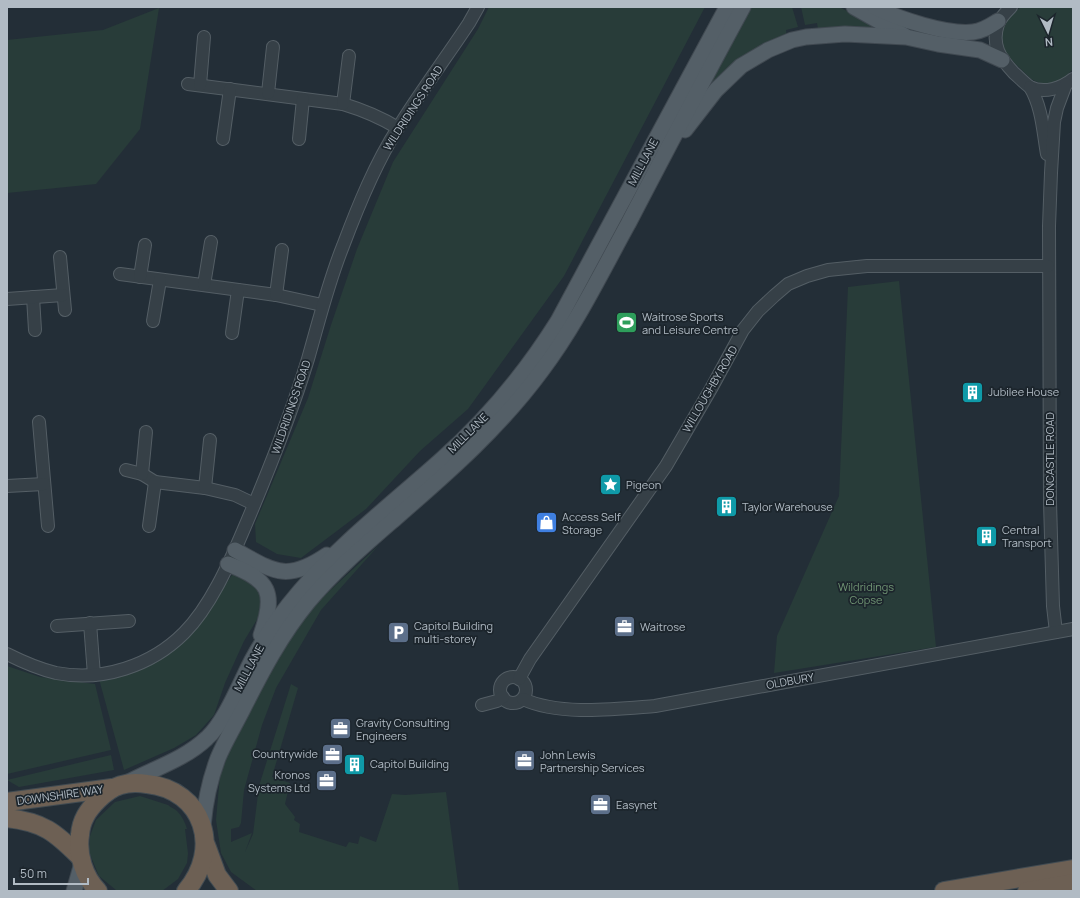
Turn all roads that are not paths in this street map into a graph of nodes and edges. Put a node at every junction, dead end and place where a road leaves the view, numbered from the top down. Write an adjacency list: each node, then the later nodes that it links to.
1 (478, 7): 21 (street, WILDRIDINGS ROAD)
2 (727, 7): 57 (main road, MILL LANE)
3 (743, 7): 24 (main road, MILL LANE)
4 (854, 7): 11 (main road)
5 (875, 7): 9 (main road)
6 (901, 7): 9 (main road)
7 (1011, 7): 8 (street)
8 (998, 21): 9 (main road); 14 (street)
9 (919, 23)
10 (204, 37): 17 (street)
11 (906, 37): 14 (main road); 24 (main road)
12 (273, 47): 18 (street)
13 (349, 56): 20 (street)
14 (1002, 60): 16 (street)
15 (1069, 81): 16 (street); 25 (street, DONCASTLE ROAD)
16 (1030, 87): 25 (street, DONCASTLE ROAD)
17 (230, 89): 18 (street); 22 (street)
18 (268, 93): 19 (street)
19 (303, 99): 20 (street); 23 (street)
20 (343, 104): 21 (street)
21 (398, 128): 40 (street, WILDRIDINGS ROAD)
22 (223, 139)
23 (298, 139)
24 (660, 162): 75 (main road, MILL LANE)
25 (1050, 173): 30 (street, DONCASTLE ROAD)
26 (211, 242): 34 (street)
27 (145, 245): 32 (street)
28 (282, 250): 37 (street)
29 (60, 257): 36 (street)
30 (1048, 266): 64 (street, DONCASTLE ROAD); 68 (street, WILLOUGHBY ROAD)
31 (120, 274): 32 (street)
32 (140, 277): 33 (street)
33 (160, 280): 34 (street); 42 (street)
34 (204, 286): 35 (street)
35 (238, 290): 37 (street); 44 (street)
36 (63, 295): 38 (street); 41 (street)
37 (276, 295): 40 (street)
38 (33, 297): 39 (street); 43 (street)
39 (7, 299)
40 (322, 305): 54 (street, WILDRIDINGS ROAD)
41 (65, 310)
42 (154, 321)
43 (35, 330)
44 (232, 333)
45 (39, 422): 51 (street)
46 (146, 432): 49 (street)
47 (210, 440): 53 (street)
48 (126, 470): 49 (street)
49 (142, 474): 50 (street)
50 (155, 482): 53 (street); 56 (street)
51 (44, 484): 52 (street); 55 (street)
52 (7, 486)
53 (204, 488): 54 (street)
54 (254, 504): 58 (street, WILDRIDINGS ROAD)
55 (48, 526)
56 (148, 526)
57 (354, 536): 58 (main road); 66 (main road, MILL LANE)
58 (235, 550): 59 (street, WILDRIDINGS ROAD)
59 (228, 564): 66 (main road); 67 (street, WILDRIDINGS ROAD)
60 (129, 621): 61 (street)
61 (90, 623): 62 (street); 67 (street)
62 (57, 626)
63 (1073, 629): 64 (street)
64 (1056, 632): 70 (street, OLDBURY)
65 (7, 654): 67 (street, WILDRIDINGS ROAD)
66 (253, 659): 72 (main road, MILL LANE)
67 (94, 675)
68 (519, 679): 69 (street); 70 (street)
69 (503, 697): 70 (street); 71 (street)
70 (523, 699)
71 (482, 705)
72 (119, 786): 73 (highway, DOWNSHIRE WAY); 75 (highway, DOWNSHIRE WAY); 76 (highway)
73 (10, 799)
74 (7, 818): 76 (highway, DOWNSHIRE WAY)
75 (204, 834): 81 (highway); 82 (highway, DOWNSHIRE WAY)
76 (81, 860): 79 (main road); 80 (highway)
77 (1068, 877): 78 (highway)
78 (1023, 885): 83 (highway)
79 (74, 891)
80 (98, 891)
81 (186, 891)
82 (229, 891)
83 (944, 891)

